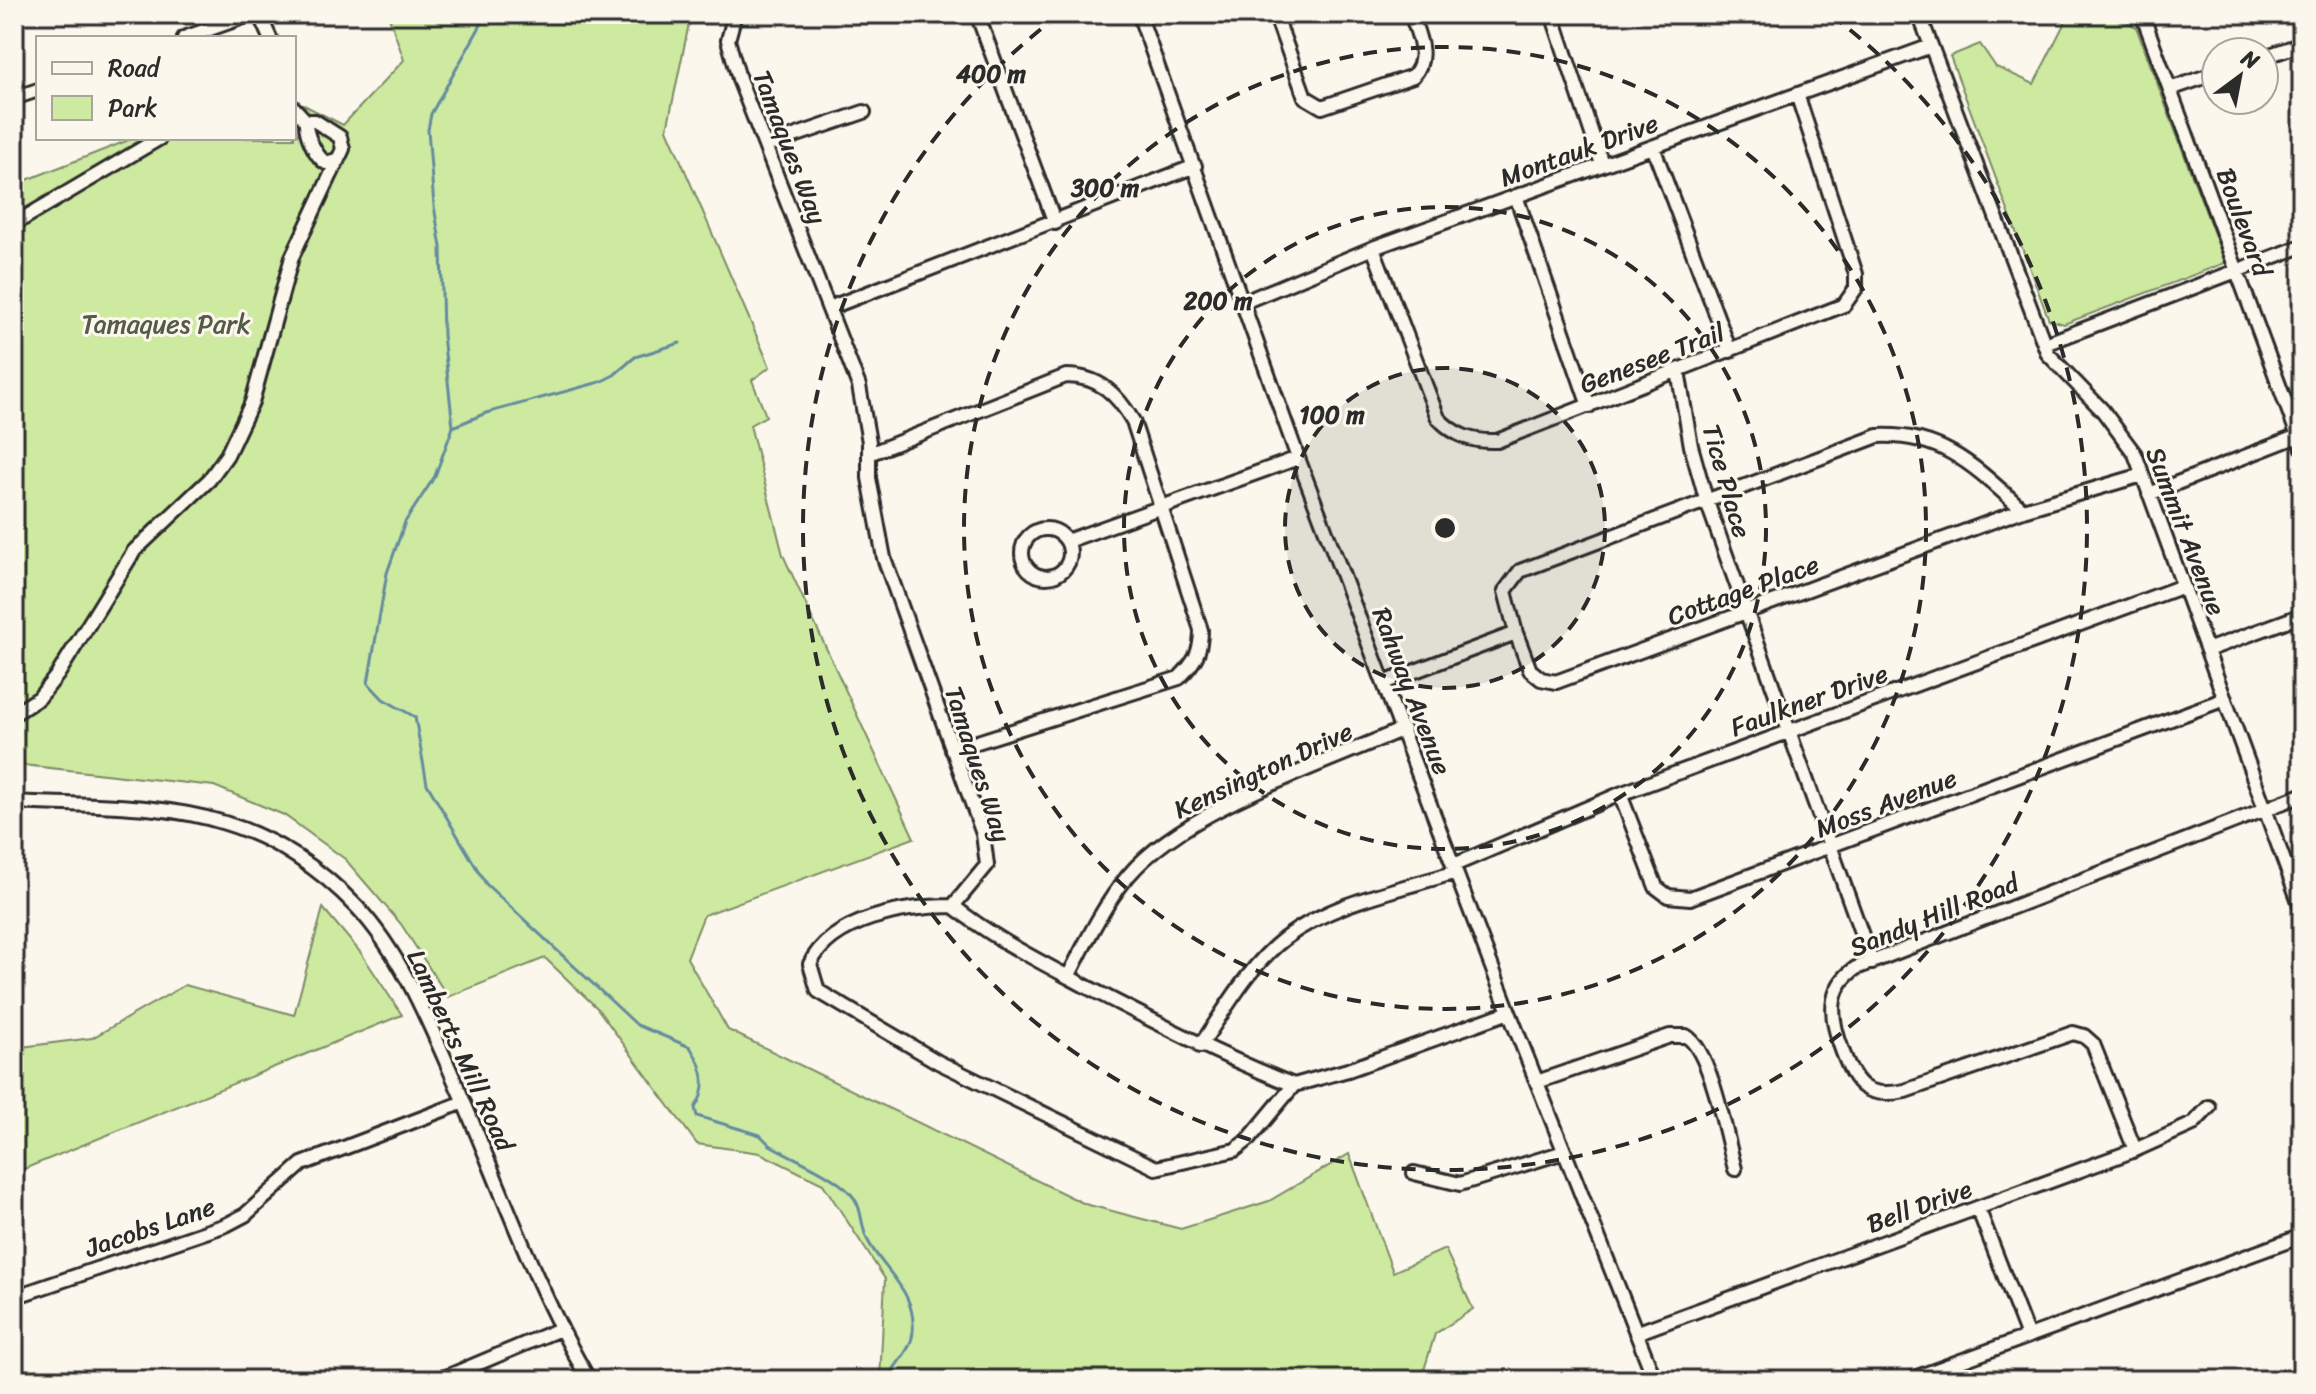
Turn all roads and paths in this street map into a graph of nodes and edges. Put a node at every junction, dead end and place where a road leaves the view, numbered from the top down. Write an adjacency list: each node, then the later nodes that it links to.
1 (252, 14): 11 (street)
2 (259, 14): 12 (street)
3 (735, 14): 25 (street, Tamaques Way)
4 (977, 14): 31 (street)
5 (1139, 14): 29 (street, Rahway Avenue)
6 (1275, 14): 7 (street)
7 (1411, 14)
8 (1552, 14): 28 (street)
9 (1919, 14): 14 (street, Summit Avenue)
10 (2142, 14): 17 (street, Boulevard)
11 (190, 36)
12 (269, 36)
13 (2302, 44): 15 (street)
14 (1931, 46): 19 (street, Montauk Drive); 38 (street, Summit Avenue)
15 (2280, 52)
16 (2200, 79): 17 (street)
17 (2170, 89): 35 (street, Boulevard)
18 (36, 91): 20 (street)
19 (1797, 94): 26 (street, Montauk Drive); 39 (street, Genesee Trail)
20 (14, 98)
21 (296, 110): 23 (street)
22 (864, 112): 25 (street)
23 (306, 121): 27 (street); 27 (street)
24 (157, 140): 32 (street)
25 (765, 146): 37 (street, Tamaques Way)
26 (1653, 147): 28 (street, Montauk Drive); 39 (street)
27 (336, 160): 58 (street)
28 (1602, 164): 30 (street, Montauk Drive)
29 (1195, 166): 31 (street); 36 (street, Rahway Avenue)
30 (1516, 196): 34 (street, Montauk Drive); 41 (street)
31 (1055, 223): 37 (street)
32 (14, 224)
33 (2302, 246): 35 (street)
34 (1373, 248): 36 (street, Montauk Drive); 41 (street, Genesee Trail)
35 (2238, 269): 38 (street); 42 (street, Boulevard)
36 (1244, 302): 44 (street, Rahway Avenue)
37 (829, 308): 43 (street, Tamaques Way)
38 (2045, 344): 45 (street, Summit Avenue)
39 (1730, 351): 40 (street, Genesee Trail)
40 (1678, 371): 41 (street, Genesee Trail); 47 (street, Tice Place)
41 (1589, 406)
42 (2300, 441): 46 (street)
43 (869, 454): 48 (street); 61 (street, Tamaques Way)
44 (1298, 458): 48 (street); 56 (street, Rahway Avenue)
45 (2142, 475): 46 (street, Summit Avenue); 49 (street, Cottage Place)
46 (2149, 494): 51 (street, Summit Avenue)
47 (1706, 499): 49 (street, Cottage Place); 52 (street, Tice Place); 54 (street, Cottage Place)
48 (1162, 508): 50 (street); 61 (street)
49 (2023, 510): 52 (street, Cottage Place)
50 (1067, 541): 50 (street)
51 (2183, 586): 55 (street, Summit Avenue); 60 (street, Faulkner Drive)
52 (1746, 612): 54 (street, Cottage Place); 60 (street, Tice Place)
53 (2302, 615): 55 (street)
54 (1516, 633): 56 (street)
55 (2207, 650): 57 (street, Summit Avenue)
56 (1386, 682): 59 (street, Rahway Avenue)
57 (2225, 699): 65 (street, Summit Avenue); 66 (street, Moss Avenue)
58 (14, 714)
59 (1403, 729): 67 (street, Rahway Avenue); 71 (street, Kensington Drive)
60 (1789, 731): 62 (street, Faulkner Drive); 66 (street, Tice Place)
61 (952, 750): 68 (street, Tamaques Way)
62 (1620, 794): 66 (street, Moss Avenue); 67 (street, Faulkner Drive)
63 (2302, 795): 65 (street, Sandy Hill Road)
64 (14, 802): 76 (street, Lamberts Mill Road)
65 (2265, 809): 69 (street, Summit Avenue); 70 (street, Sandy Hill Road)
66 (1831, 847): 70 (street, Tice Place)
67 (1455, 869): 72 (street, Rahway Avenue); 73 (street, Faulkner Drive)
68 (953, 906): 71 (street); 75 (street)
69 (2302, 910)
70 (1872, 963): 78 (street, Sandy Hill Road)
71 (1068, 977): 73 (street)
72 (1509, 1012): 74 (street, Rahway Avenue); 75 (street)
73 (1200, 1046): 75 (street)
74 (1537, 1082): 79 (street, Rahway Avenue); 80 (street)
75 (1294, 1085)
76 (464, 1102): 84 (street, Jacobs Lane); 85 (street, Lamberts Mill Road)
77 (2209, 1107): 78 (street, Bell Drive)
78 (2135, 1150): 82 (street, Bell Drive)
79 (1564, 1152): 81 (street); 86 (street, Rahway Avenue)
80 (1735, 1169)
81 (1414, 1173)
82 (1978, 1208): 86 (street, Bell Drive); 87 (street)
83 (2302, 1236): 87 (street)
84 (14, 1297)
85 (560, 1329): 88 (street); 89 (street, Lamberts Mill Road)
86 (1636, 1333): 90 (street, Rahway Avenue)
87 (2027, 1334): 91 (street)
88 (439, 1380)
89 (589, 1380)
90 (1655, 1380)
91 (1909, 1380)

